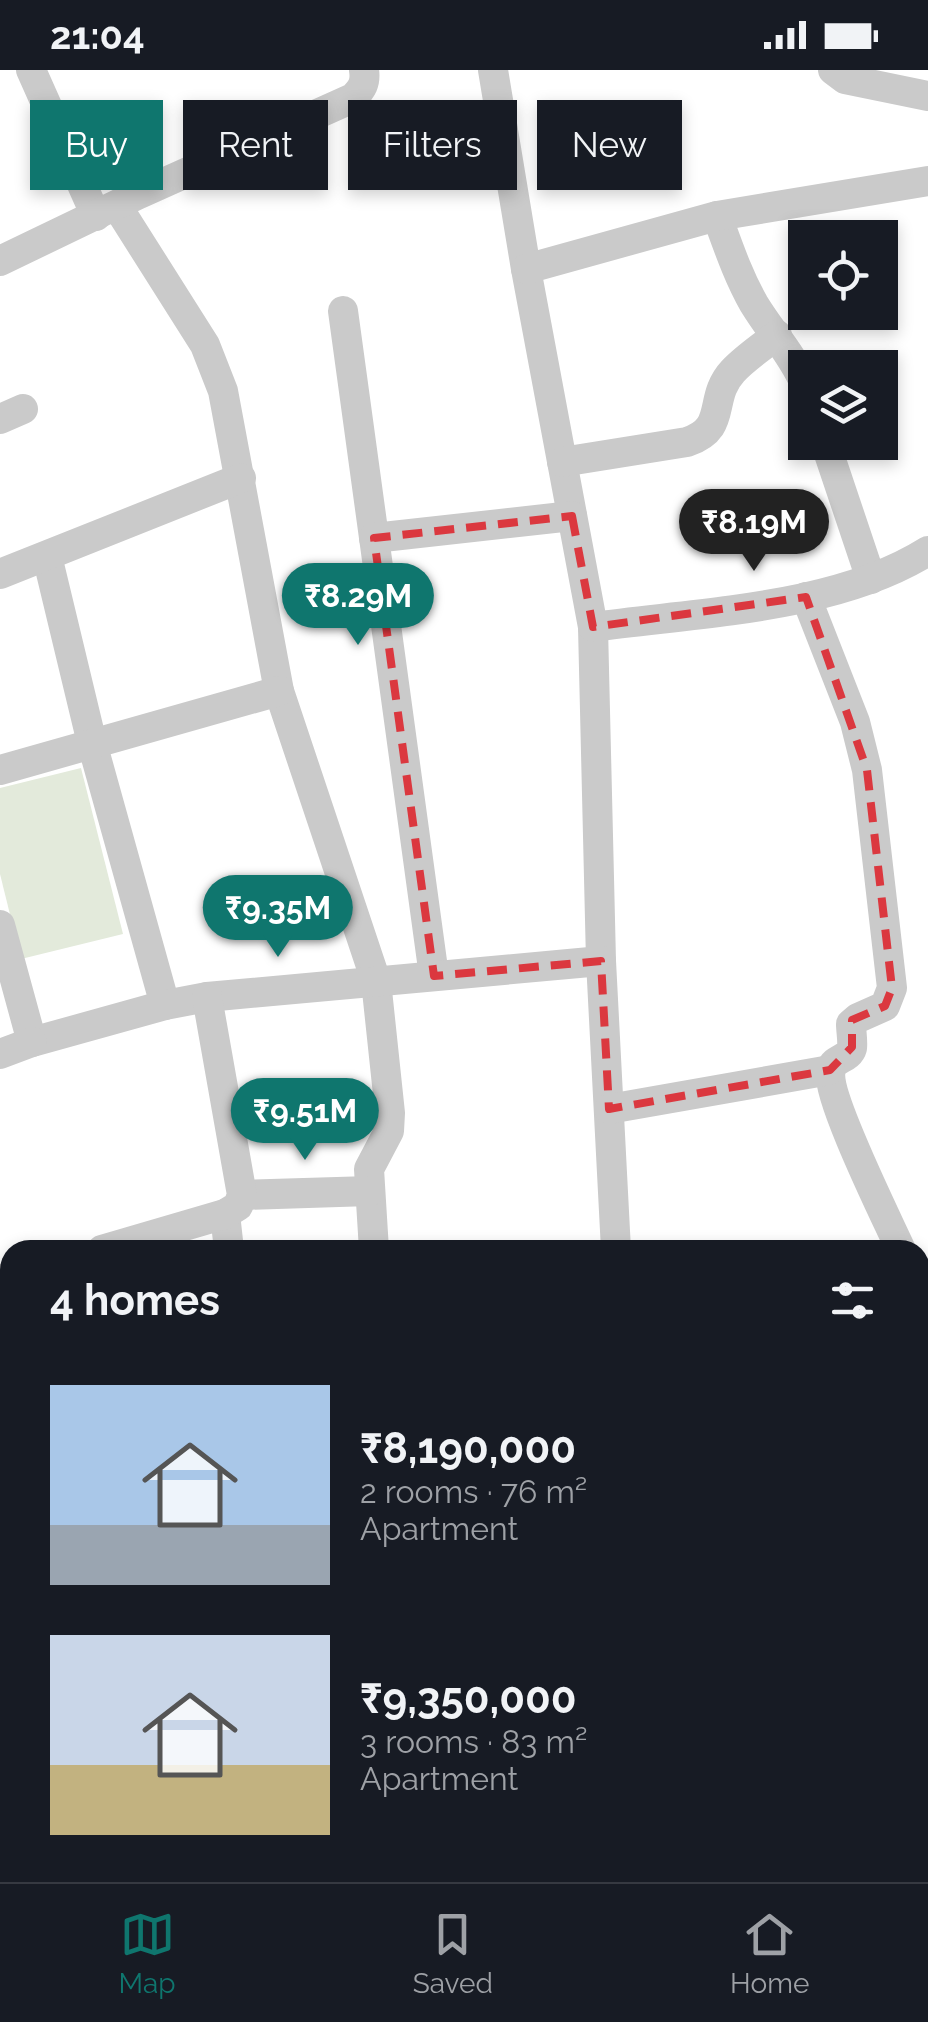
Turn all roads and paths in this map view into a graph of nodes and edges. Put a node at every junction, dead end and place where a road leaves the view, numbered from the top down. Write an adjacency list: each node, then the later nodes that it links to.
1 (31, 70): 7 (street)
2 (364, 70): 7 (street)
3 (494, 70): 10 (street)
4 (832, 70): 5 (street)
5 (928, 96)
6 (928, 180): 8 (street)
7 (106, 211): 9 (street); 16 (street)
8 (717, 216): 10 (street); 12 (street)
9 (0, 260)
10 (526, 269): 15 (street)
11 (342, 311): 18 (street)
12 (777, 334): 13 (street); 15 (street)
13 (788, 354)
14 (830, 460): 22 (street)
15 (562, 462): 17 (street)
16 (242, 478): 20 (street); 25 (street)
17 (572, 516): 18 (street); 24 (street)
18 (374, 538): 30 (street)
19 (928, 550): 22 (street)
20 (47, 556): 21 (street); 26 (street)
21 (0, 574)
22 (871, 579): 23 (street)
23 (806, 596): 24 (street); 36 (street)
24 (593, 626): 29 (street)
25 (279, 691): 26 (street); 31 (street)
26 (92, 743): 27 (street); 33 (street)
27 (0, 770)
28 (0, 925): 34 (street)
29 (601, 961): 30 (street); 37 (street)
30 (434, 976): 31 (street)
31 (376, 981): 32 (street); 38 (street)
32 (207, 997): 33 (street); 39 (street)
33 (165, 1004): 34 (street)
34 (32, 1042): 35 (street)
35 (0, 1054)
36 (830, 1070): 37 (street); 44 (street)
37 (609, 1108): 43 (street)
38 (370, 1192): 39 (street); 42 (street)
39 (234, 1204): 40 (street); 41 (street)
40 (131, 1240)
41 (230, 1240)
42 (373, 1240)
43 (616, 1240)
44 (896, 1240)

